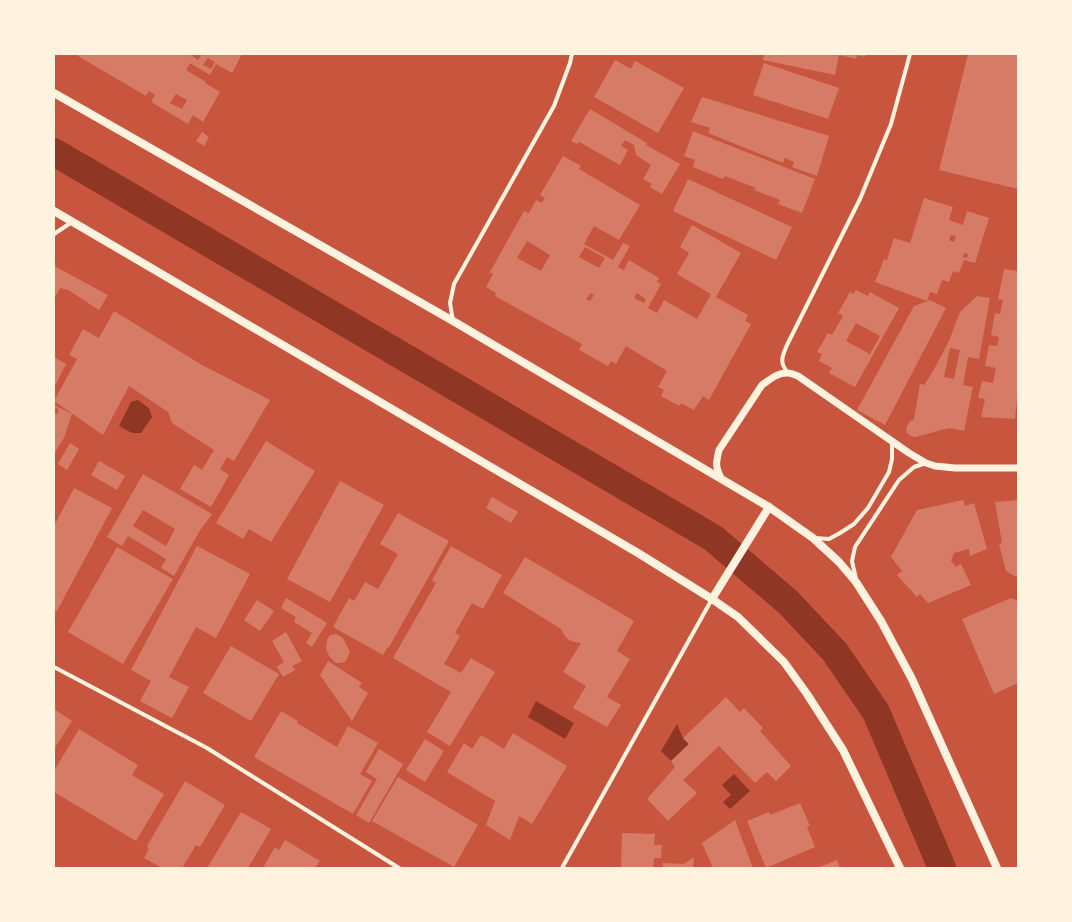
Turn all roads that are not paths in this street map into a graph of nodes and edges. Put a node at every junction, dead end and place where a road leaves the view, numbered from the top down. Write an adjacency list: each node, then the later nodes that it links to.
1 (572, 54): 7 (street)
2 (910, 54): 8 (street)
3 (54, 93): 7 (main road)
4 (54, 211): 5 (main road)
5 (72, 222): 6 (street); 16 (main road)
6 (54, 234)
7 (453, 321): 12 (main road)
8 (788, 373): 9 (street); 12 (street)
9 (892, 441): 10 (street); 14 (street)
10 (926, 463): 11 (street); 15 (street)
11 (1018, 468)
12 (721, 478): 13 (main road)
13 (769, 507): 14 (main road); 16 (main road)
14 (813, 538): 15 (main road)
15 (856, 582): 21 (main road)
16 (712, 599): 19 (street); 20 (main road)
17 (54, 666): 18 (street)
18 (400, 868)
19 (562, 868)
20 (900, 868)
21 (997, 868)

